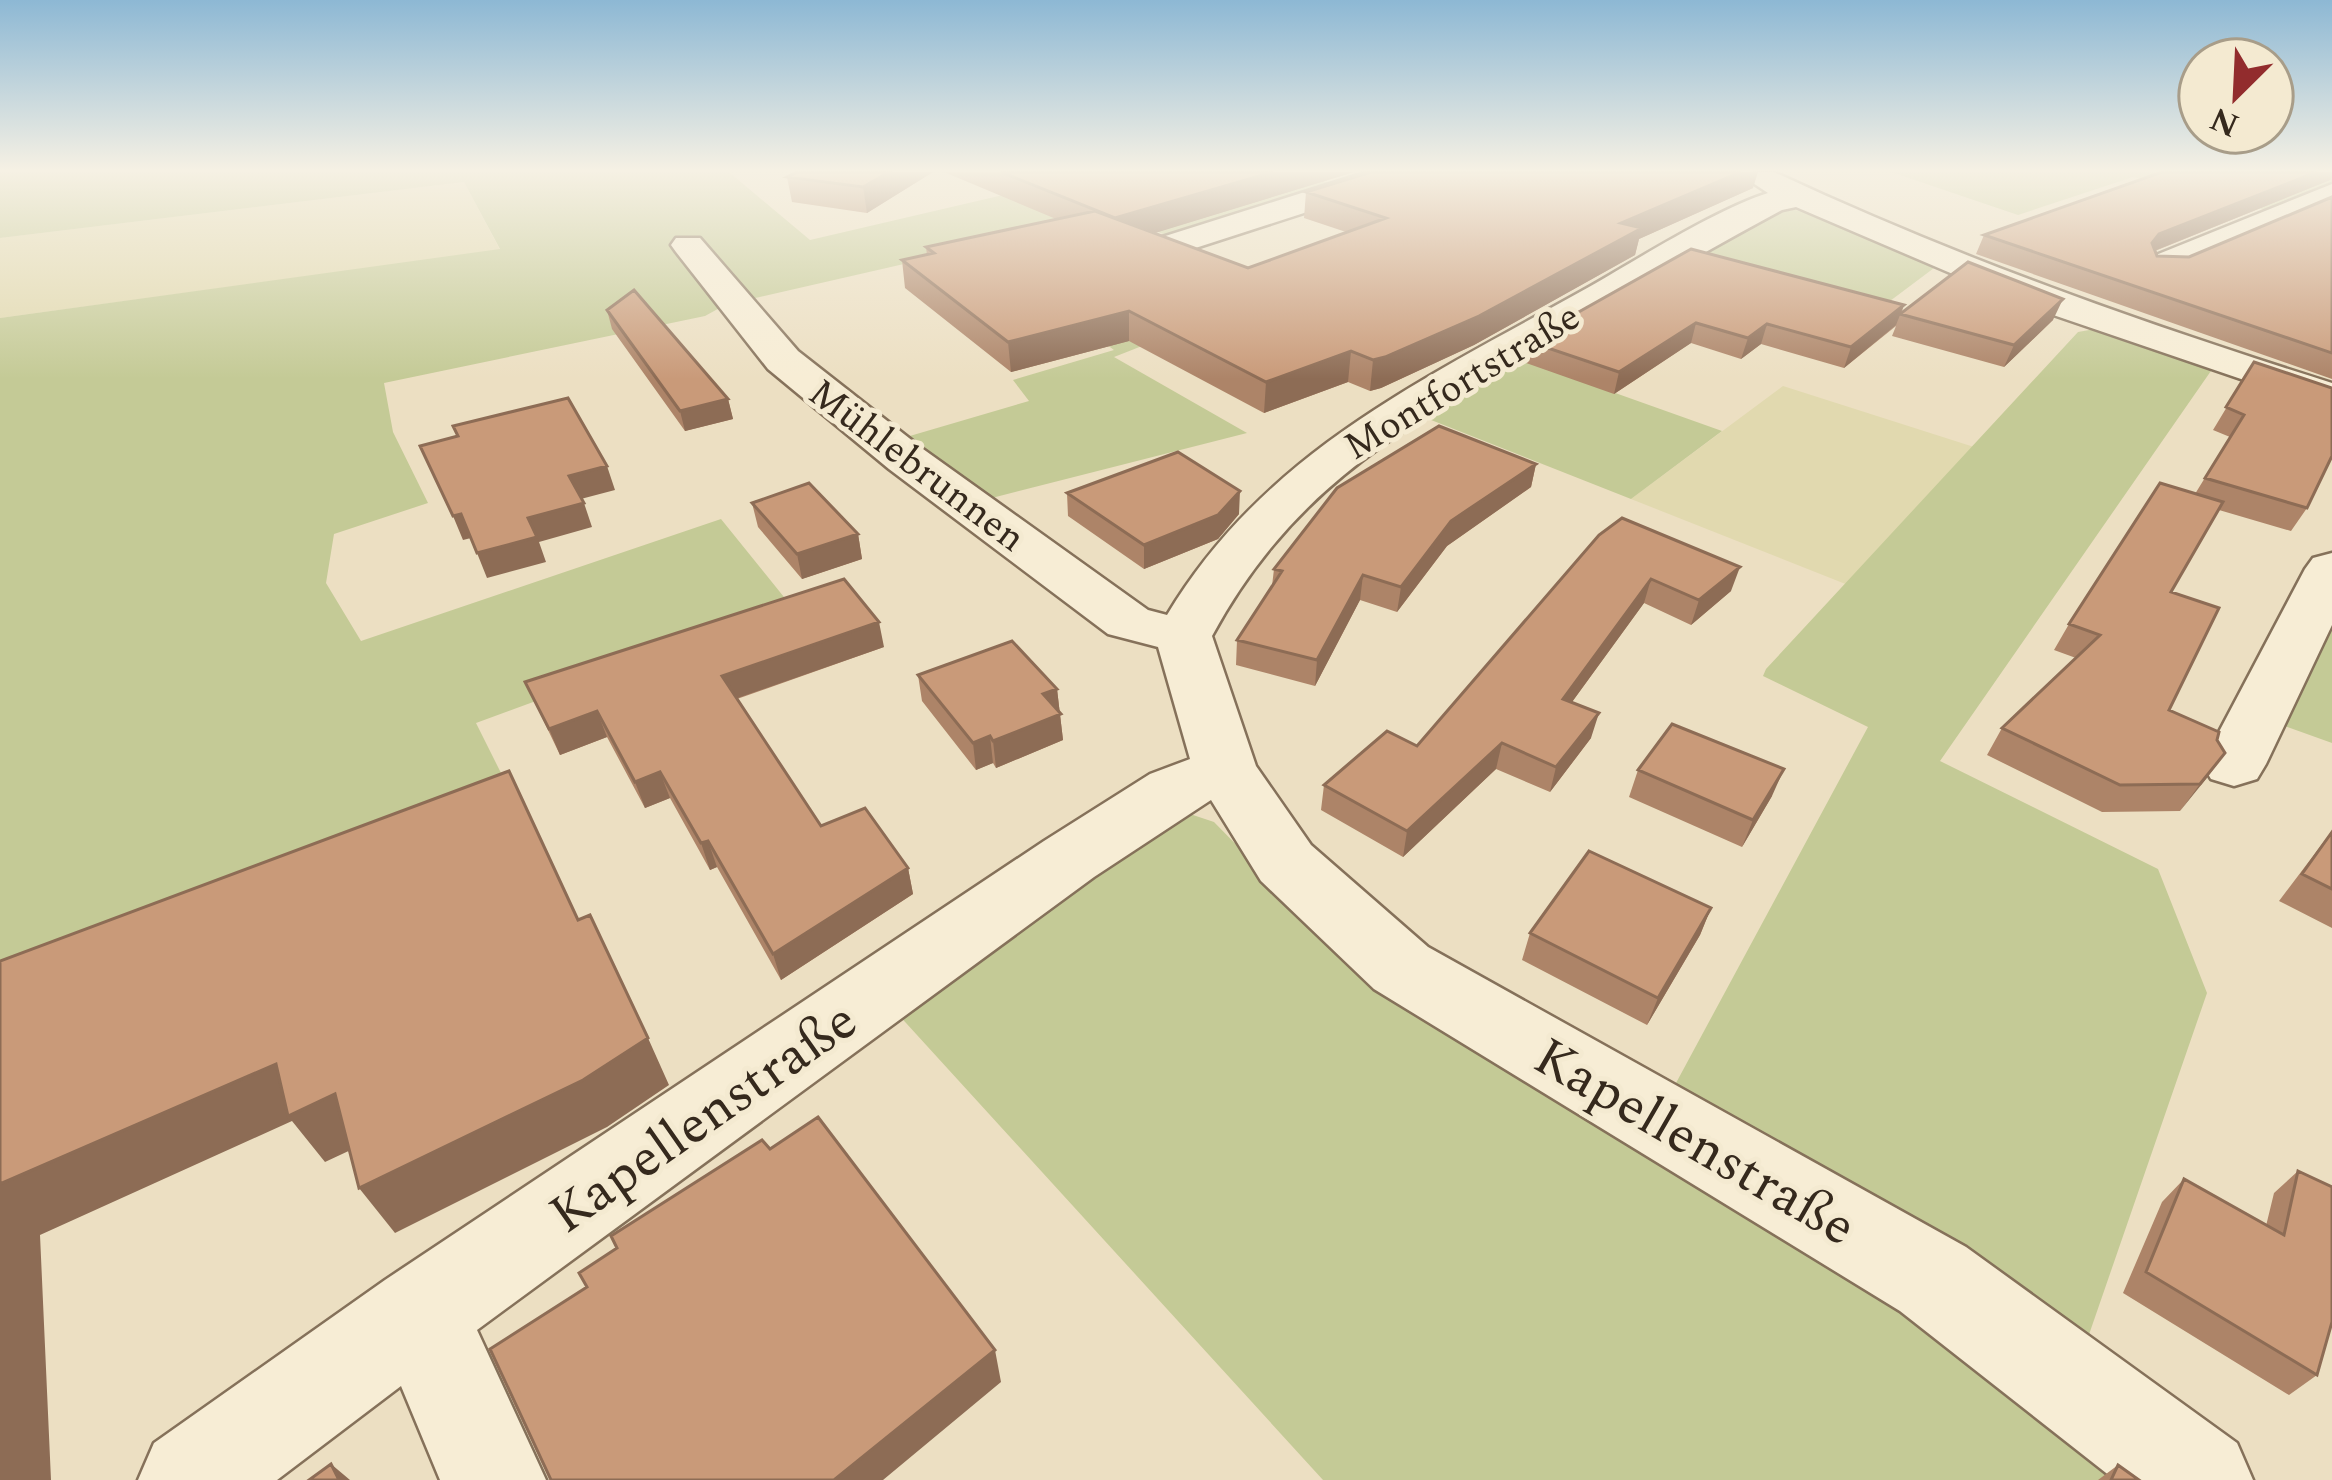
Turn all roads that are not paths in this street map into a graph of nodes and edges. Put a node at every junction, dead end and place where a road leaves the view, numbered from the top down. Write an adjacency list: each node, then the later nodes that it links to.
1 (1183, 241): 6 (street)
2 (1699, 241): 10 (street, Montfortstraße)
3 (1898, 241): 8 (street)
4 (2221, 241): 7 (street)
5 (688, 245): 10 (street, Mühlebrunnen)
6 (1171, 245)
7 (2164, 265)
8 (2332, 397)
9 (2332, 569): 11 (street)
10 (1183, 636): 12 (street, Kapellenstraße)
11 (2234, 764)
12 (1225, 770): 13 (street, Kapellenstraße); 16 (street, Kapellenstraße)
13 (419, 1314): 14 (street, Kapellenstraße); 15 (street)
14 (191, 1480)
15 (493, 1480)
16 (2200, 1480)

